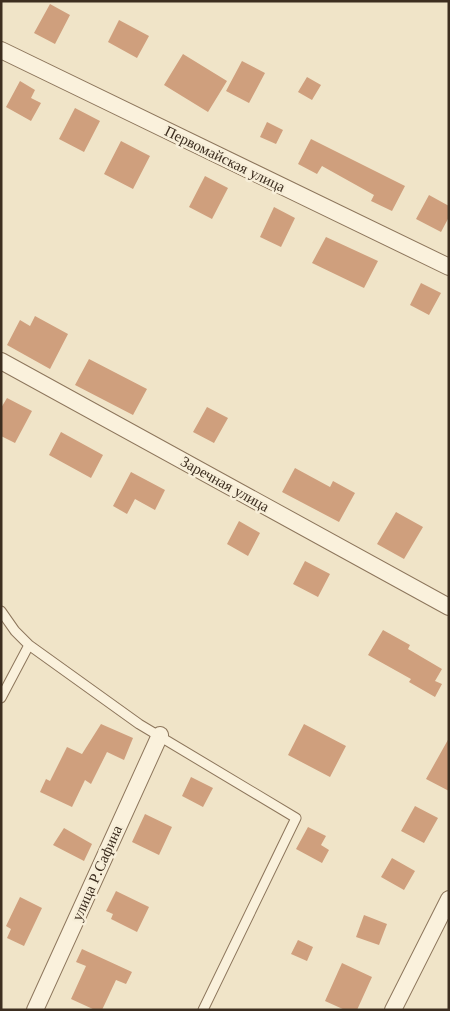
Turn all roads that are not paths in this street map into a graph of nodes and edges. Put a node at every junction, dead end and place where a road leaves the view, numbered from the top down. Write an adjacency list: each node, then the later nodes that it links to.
1 (1, 50): 2 (street, Первомайская улица)
2 (449, 267)
3 (1, 362): 4 (street, Заречная улица)
4 (449, 607)
5 (1, 611): 6 (lane)
6 (29, 645): 7 (lane); 8 (lane)
7 (1, 698)
8 (160, 735): 10 (street, улица Р.Сафина); 11 (lane)
9 (449, 899): 12 (street)
10 (35, 1010)
11 (203, 1010)
12 (393, 1010)

